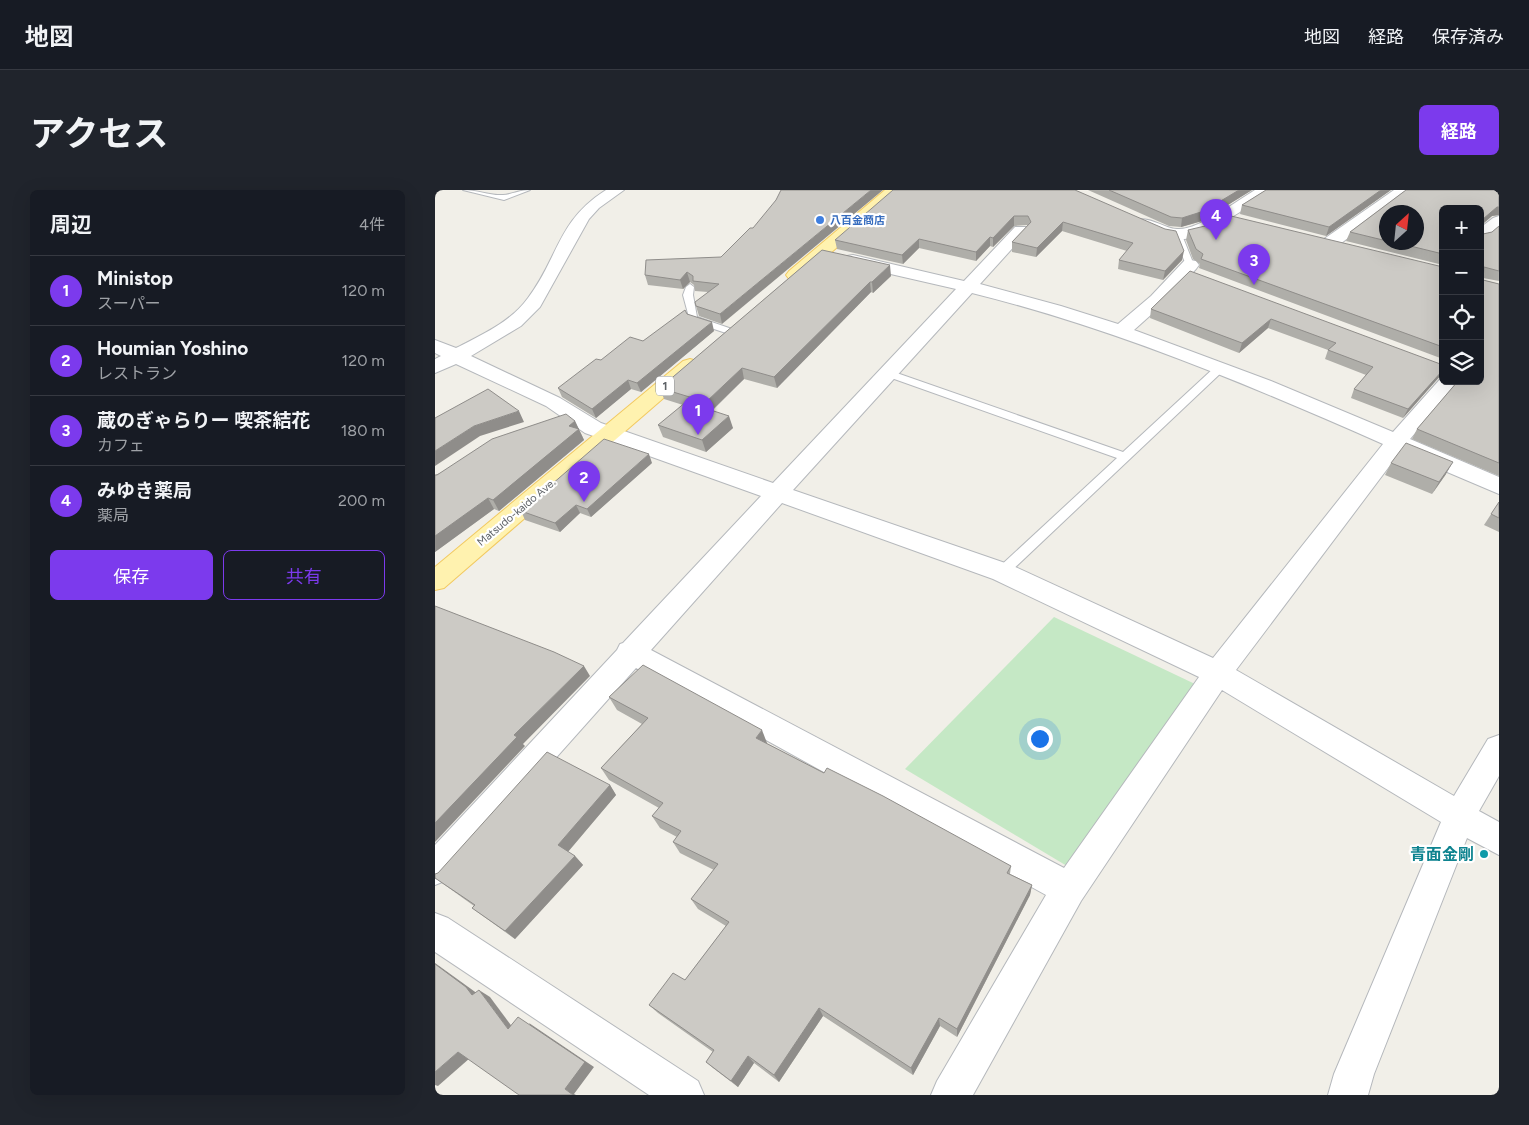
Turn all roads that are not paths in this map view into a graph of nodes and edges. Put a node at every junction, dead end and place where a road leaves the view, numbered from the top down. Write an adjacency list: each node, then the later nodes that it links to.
1 (467, 190): 2 (lane)
2 (526, 190)
3 (615, 190): 25 (street)
4 (894, 190): 18 (main road)
5 (1240, 190): 7 (street)
6 (1404, 190): 16 (street)
7 (1262, 193): 9 (street)
8 (1127, 217): 14 (street)
9 (1223, 217): 10 (street); 14 (street)
10 (1241, 221)
11 (1499, 221): 13 (street)
12 (1021, 230): 20 (street)
13 (1484, 234)
14 (1178, 235): 19 (lane)
15 (1312, 239): 16 (street)
16 (1330, 243): 17 (street)
17 (1348, 248)
18 (822, 253): 20 (street); 22 (main road)
19 (1193, 271): 23 (street)
20 (967, 286): 23 (street); 27 (street)
21 (690, 287): 24 (lane)
22 (781, 288)
23 (1121, 331): 26 (street)
24 (723, 336): 31 (main road, Matsudo-kaido Ave. / 1)
25 (442, 356): 29 (street)
26 (1219, 369): 32 (street); 33 (lane)
27 (887, 373): 33 (lane); 35 (street)
28 (1446, 385): 32 (street)
29 (573, 415): 30 (street); 31 (street)
30 (546, 424)
31 (608, 434): 35 (street); 37 (main road, Matsudo-kaido Ave. / 1)
32 (1396, 442): 34 (street); 39 (street)
33 (1123, 456): 36 (lane)
34 (1499, 486)
35 (779, 493): 36 (street); 38 (street)
36 (1002, 572): 39 (street)
37 (435, 581)
38 (630, 652): 43 (street); 44 (street)
39 (1218, 673): 41 (street); 44 (street)
40 (1499, 748): 41 (street)
41 (1460, 816): 42 (street); 48 (street)
42 (1499, 840)
43 (435, 869)
44 (1069, 889): 47 (street)
45 (435, 931): 46 (street)
46 (684, 1095)
47 (951, 1095)
48 (1348, 1095)

